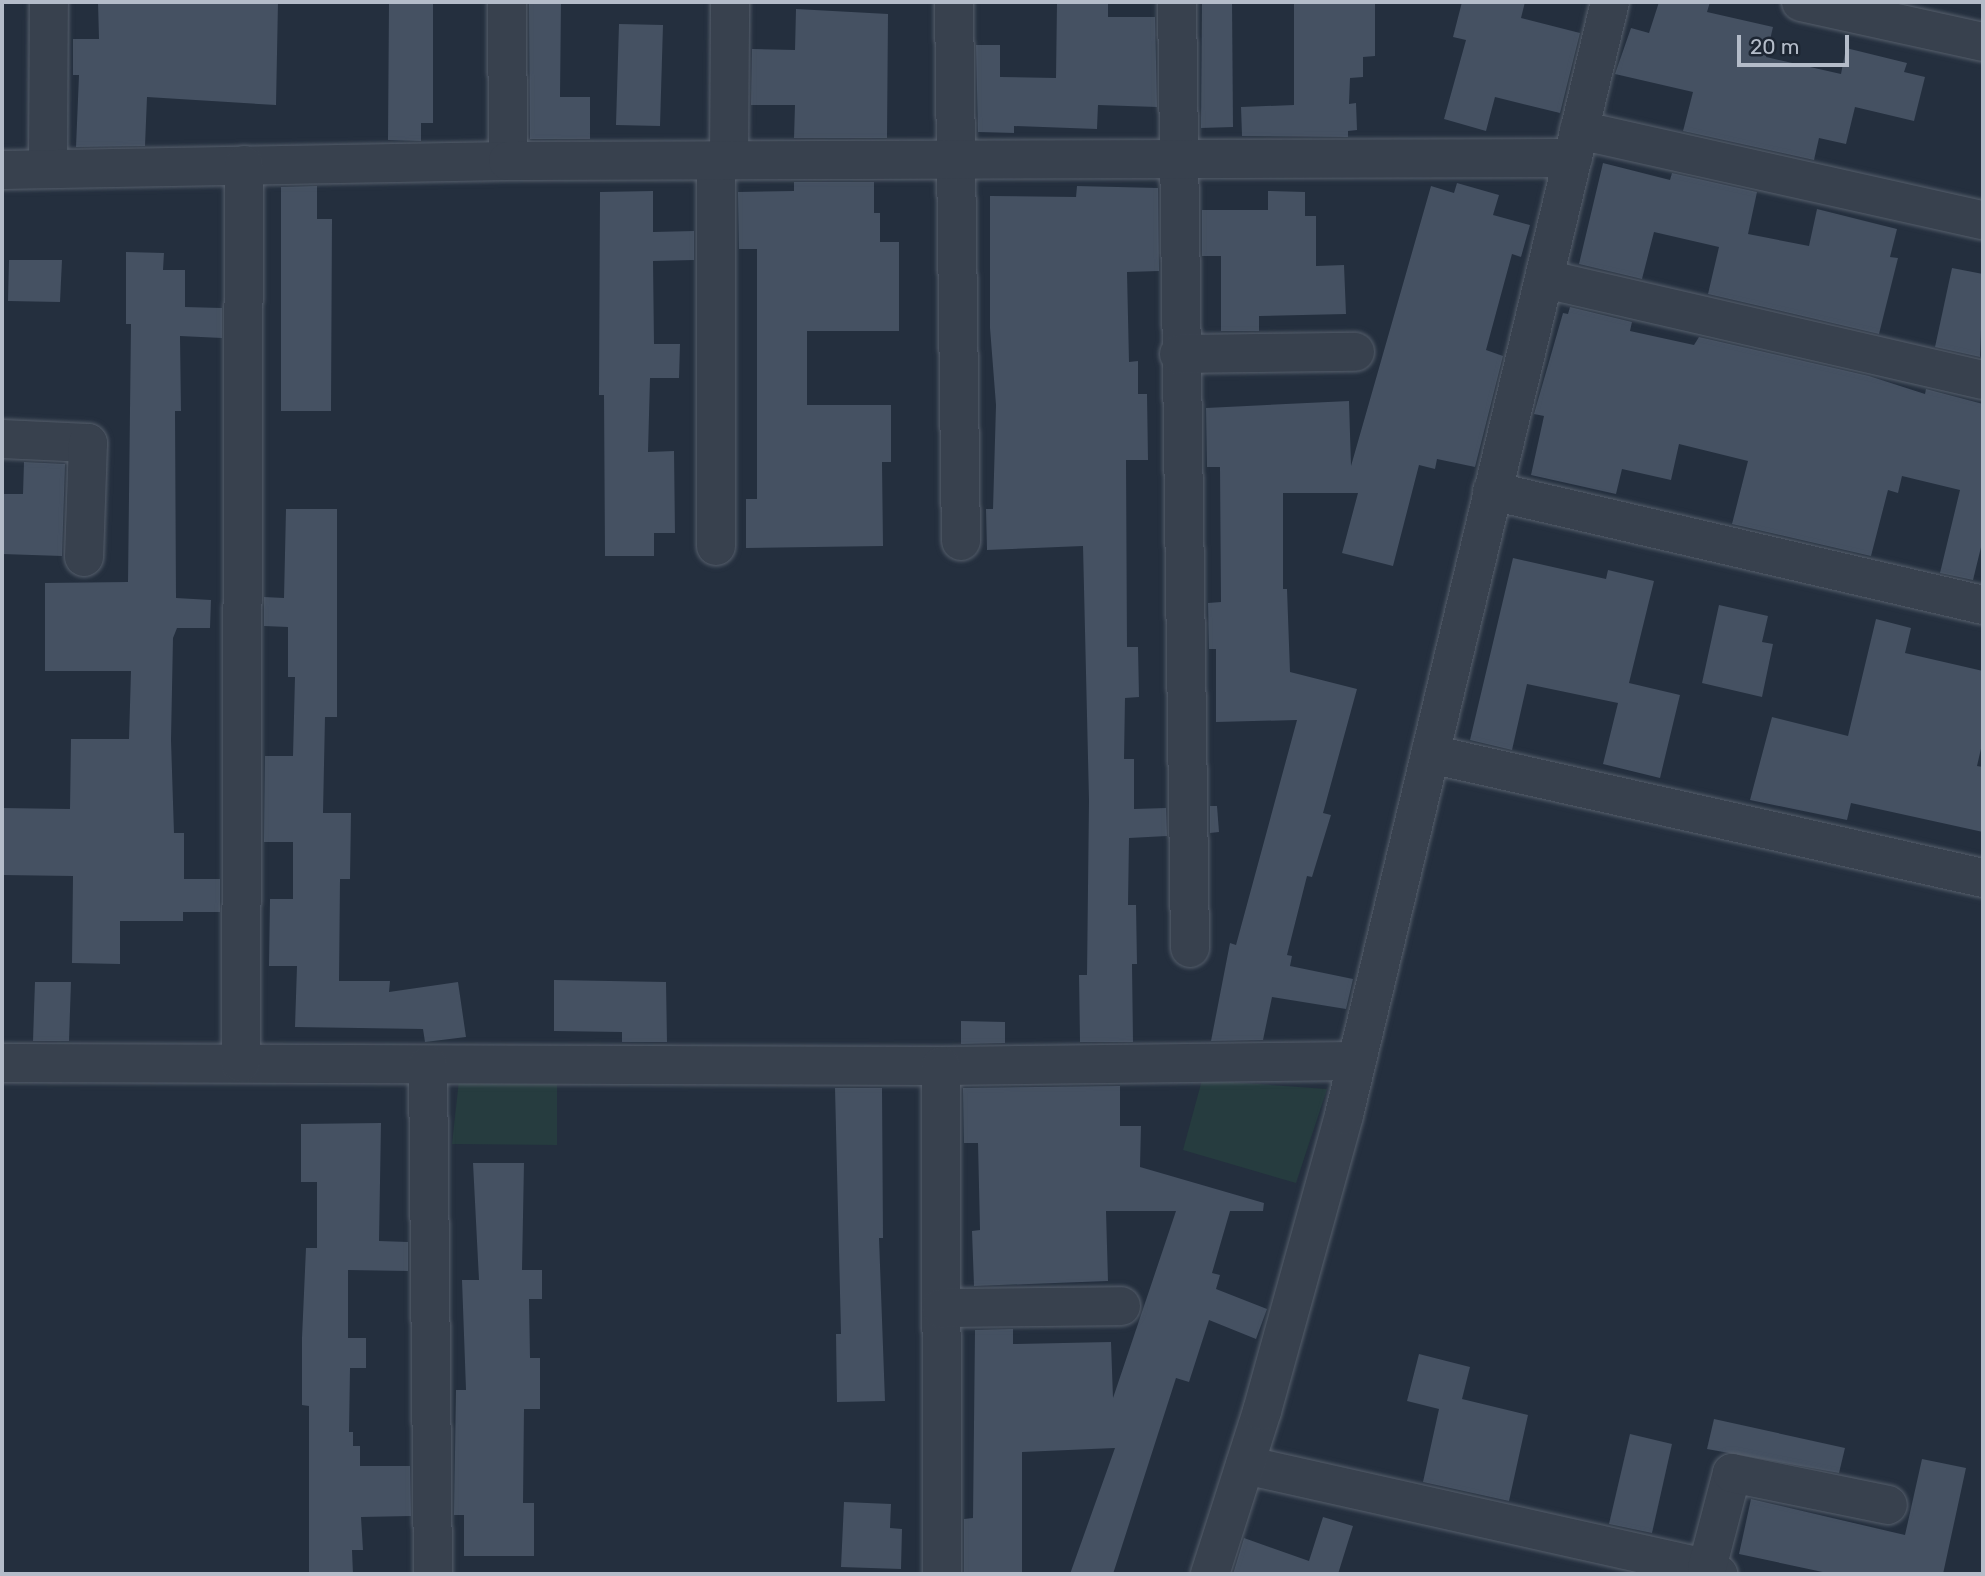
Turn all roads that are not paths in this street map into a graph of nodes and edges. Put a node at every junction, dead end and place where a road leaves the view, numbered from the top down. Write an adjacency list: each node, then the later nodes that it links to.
1 (49, 2): 15 (street)
2 (507, 2): 10 (street)
3 (730, 2): 11 (street)
4 (954, 2): 13 (street)
5 (1177, 2): 12 (street)
6 (1611, 2): 9 (street)
7 (1801, 2): 8 (street)
8 (1983, 41)
9 (1576, 144): 12 (street); 17 (street); 18 (street)
10 (508, 161): 11 (street); 14 (street)
11 (722, 161): 13 (street); 25 (street)
12 (1176, 161): 13 (street); 20 (street)
13 (953, 162): 24 (street)
14 (244, 165): 15 (street); 33 (street)
15 (48, 169): 16 (street)
16 (2, 170)
17 (1983, 220)
18 (1545, 279): 21 (street); 23 (street)
19 (1355, 352): 20 (street)
20 (1179, 354): 30 (street)
21 (1983, 380)
22 (2, 439): 26 (street)
23 (1492, 491): 27 (street); 28 (street)
24 (961, 541)
25 (716, 546)
26 (84, 557)
27 (1983, 605)
28 (1430, 754): 29 (street); 31 (street)
29 (1983, 878)
30 (1190, 948)
31 (1356, 1061): 35 (street); 38 (street)
32 (2, 1063): 33 (street)
33 (241, 1063): 34 (street)
34 (428, 1065): 35 (street); 41 (street)
35 (941, 1066): 37 (street)
36 (1121, 1307): 37 (street)
37 (941, 1308): 42 (street)
38 (1245, 1465): 40 (street); 43 (street)
39 (1888, 1505): 40 (street)
40 (1713, 1571)
41 (433, 1574)
42 (942, 1574)
43 (1210, 1574)

